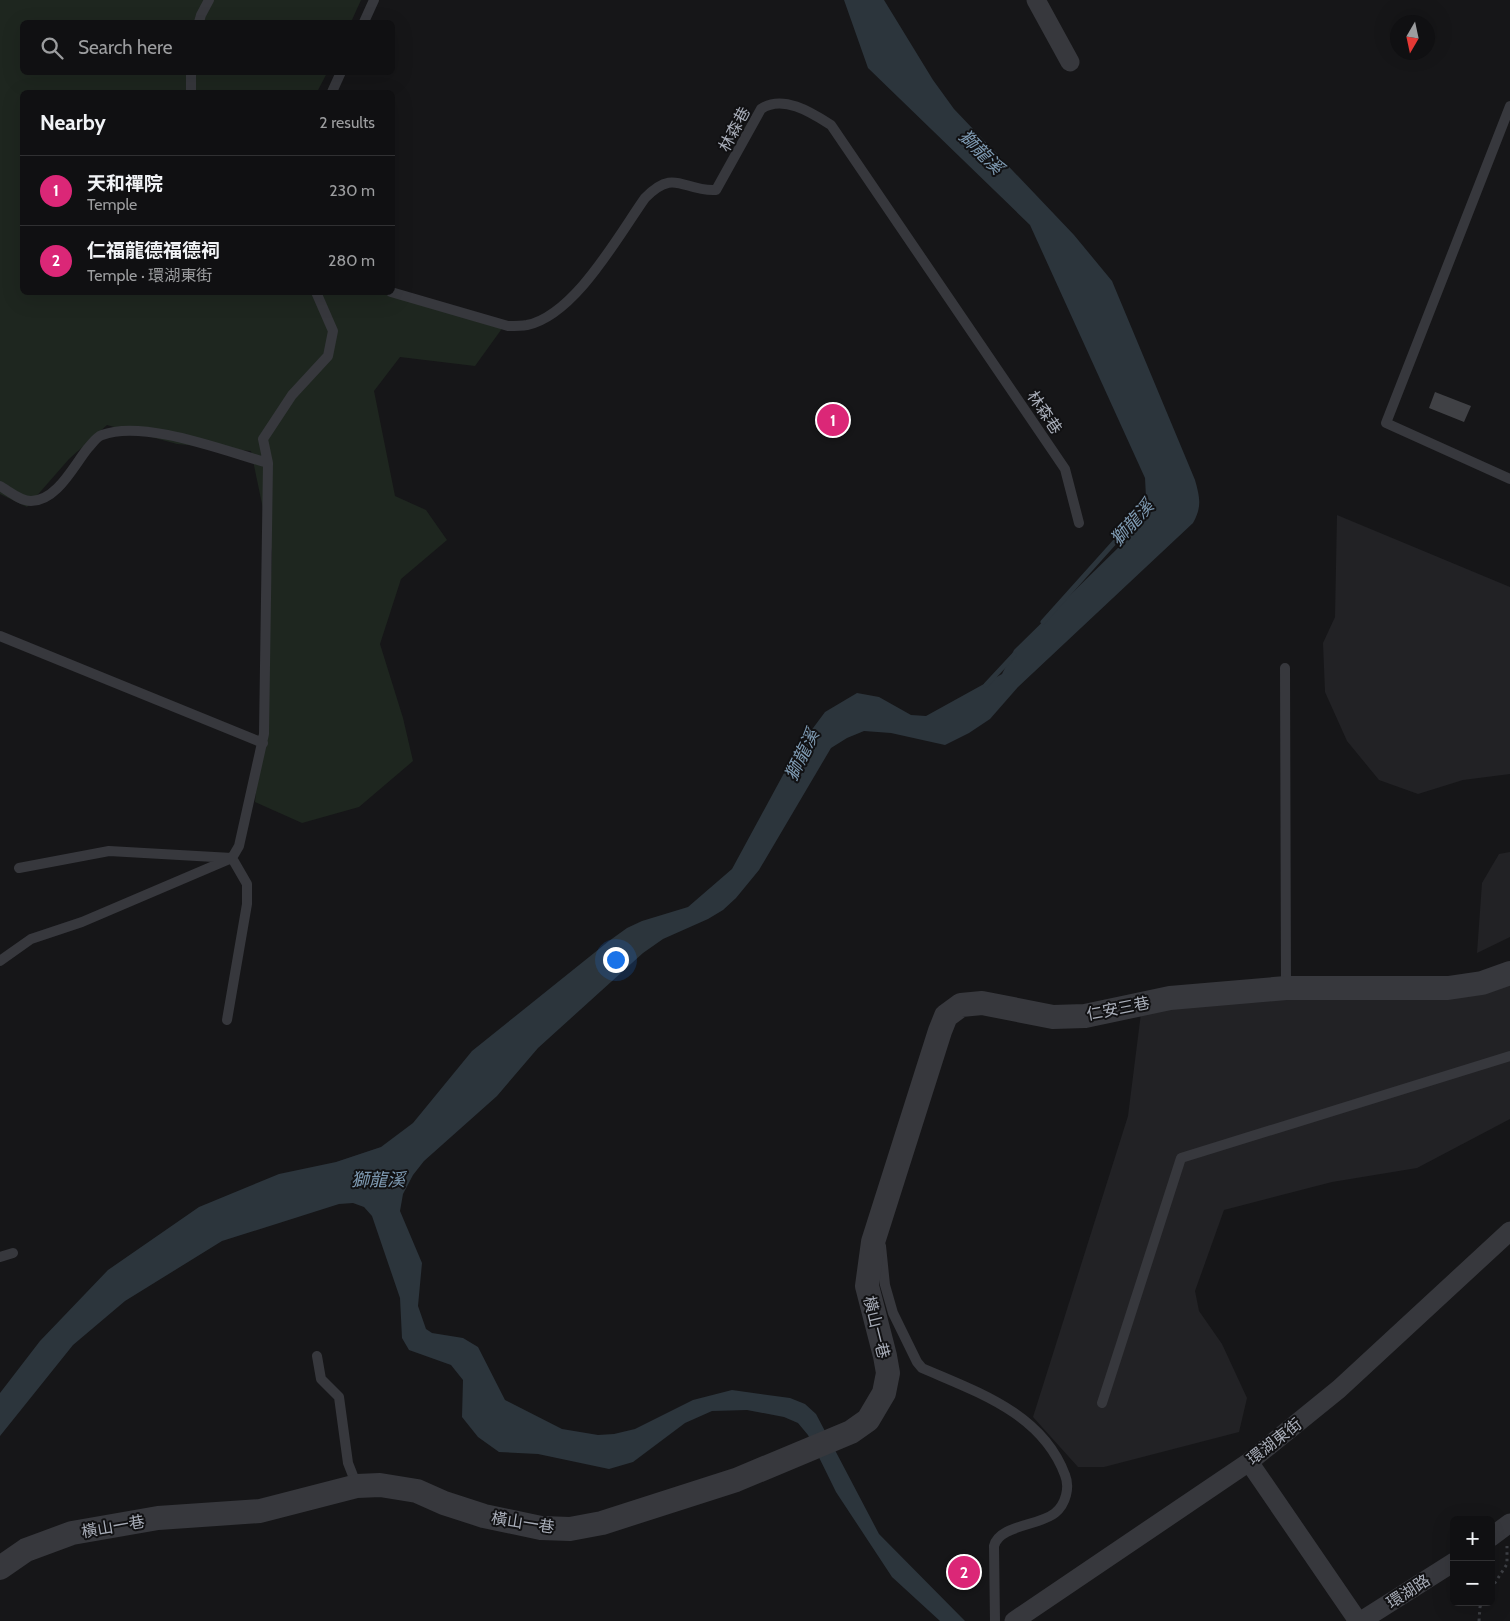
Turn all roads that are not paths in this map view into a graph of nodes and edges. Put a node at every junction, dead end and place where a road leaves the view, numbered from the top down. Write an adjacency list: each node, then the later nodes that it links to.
1 (209, 0): 4 (lane)
2 (374, 0): 5 (lane)
3 (1036, 0): 6 (street)
4 (200, 20)
5 (365, 20)
6 (1070, 62)
7 (191, 75): 9 (lane)
8 (340, 75): 10 (lane)
9 (191, 90)
10 (333, 90)
11 (1510, 106): 15 (lane)
12 (395, 293): 17 (lane, 林森巷)
13 (317, 295): 14 (lane)
14 (268, 463): 16 (lane); 20 (lane)
15 (1510, 478)
16 (0, 486)
17 (1079, 523)
18 (0, 636): 20 (lane)
19 (1285, 668): 25 (lane)
20 (263, 743): 21 (lane)
21 (232, 858): 22 (lane); 23 (lane); 26 (lane)
22 (19, 868)
23 (0, 961)
24 (1510, 973): 25 (street, 仁安三巷)
25 (1286, 988): 28 (street, 仁安三巷)
26 (228, 1020)
27 (1510, 1056): 33 (lane)
28 (879, 1223): 35 (street, 橫山一巷); 40 (lane)
29 (1510, 1231): 34 (street, 環湖東街)
30 (13, 1253): 31 (lane)
31 (0, 1257)
32 (316, 1356): 35 (lane)
33 (1102, 1403)
34 (1249, 1462): 41 (street, 環湖東街); 42 (street)
35 (357, 1486): 39 (street, 橫山一巷)
36 (1509, 1524): 37 (street)
37 (1495, 1534)
38 (1450, 1565): 42 (street, 環湖路)
39 (0, 1568)
40 (995, 1621)
41 (1014, 1621)
42 (1360, 1621)

